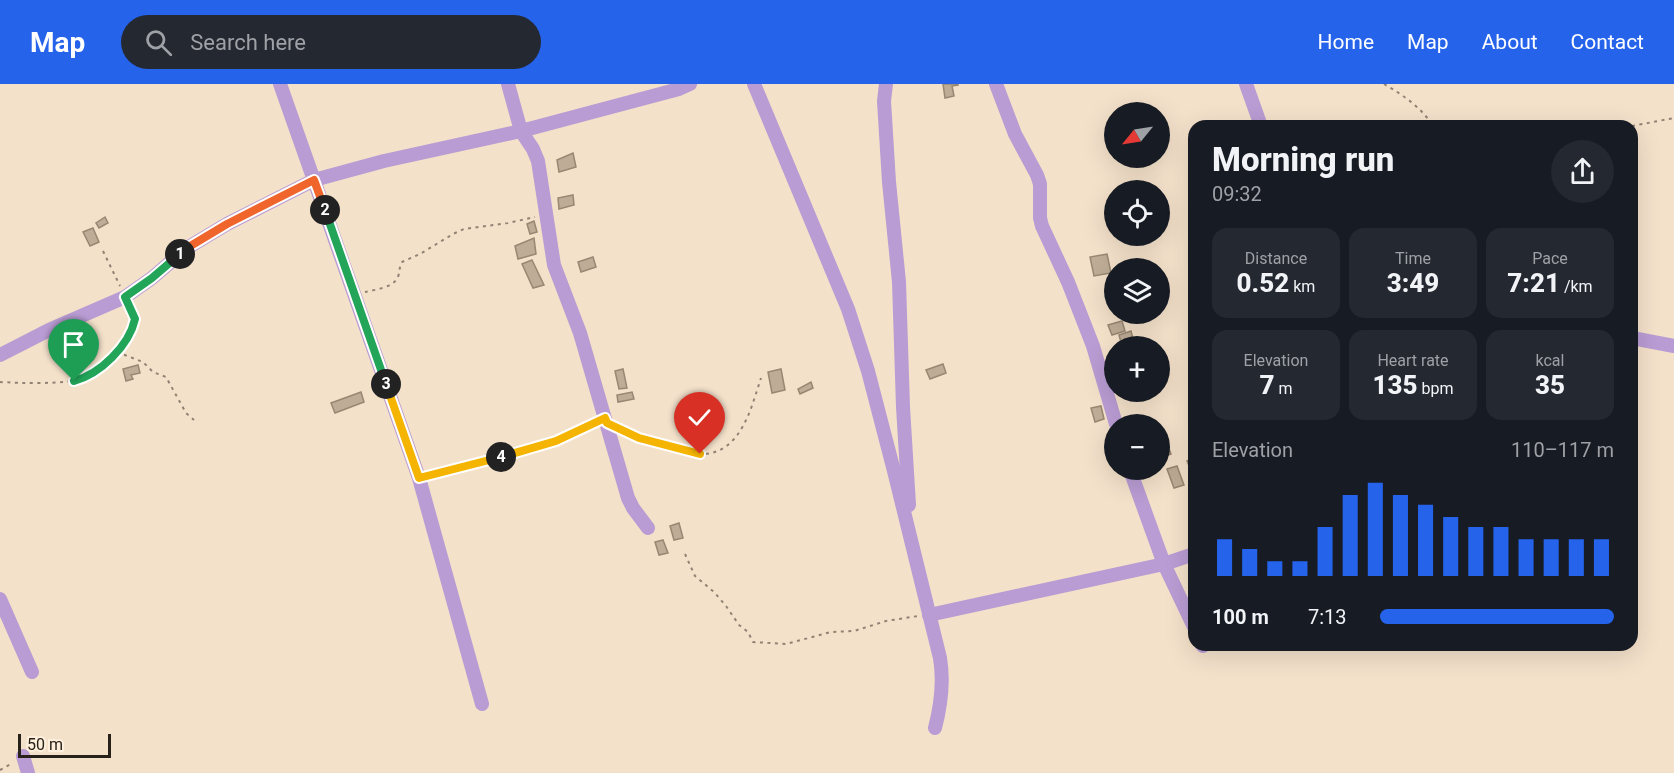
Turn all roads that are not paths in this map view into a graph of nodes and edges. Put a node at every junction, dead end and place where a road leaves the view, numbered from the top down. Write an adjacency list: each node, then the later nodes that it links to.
1 (280, 84): 10 (street)
2 (508, 84): 9 (street)
3 (690, 84): 9 (street)
4 (754, 84): 20 (street)
5 (886, 84): 20 (street)
6 (996, 84): 14 (street)
7 (1246, 84): 8 (street)
8 (1259, 120)
9 (521, 131): 10 (street); 16 (street)
10 (314, 180): 13 (street); 23 (street)
11 (1638, 339): 12 (street)
12 (1674, 346)
13 (0, 355)
14 (1113, 414)
15 (1134, 480): 18 (street)
16 (648, 528)
17 (1188, 556): 18 (street)
18 (1164, 564): 20 (street); 21 (street)
19 (0, 599): 22 (street)
20 (928, 608): 24 (street)
21 (1188, 614)
22 (32, 672)
23 (482, 704)
24 (935, 728)
25 (23, 756): 26 (street)
26 (28, 773)

